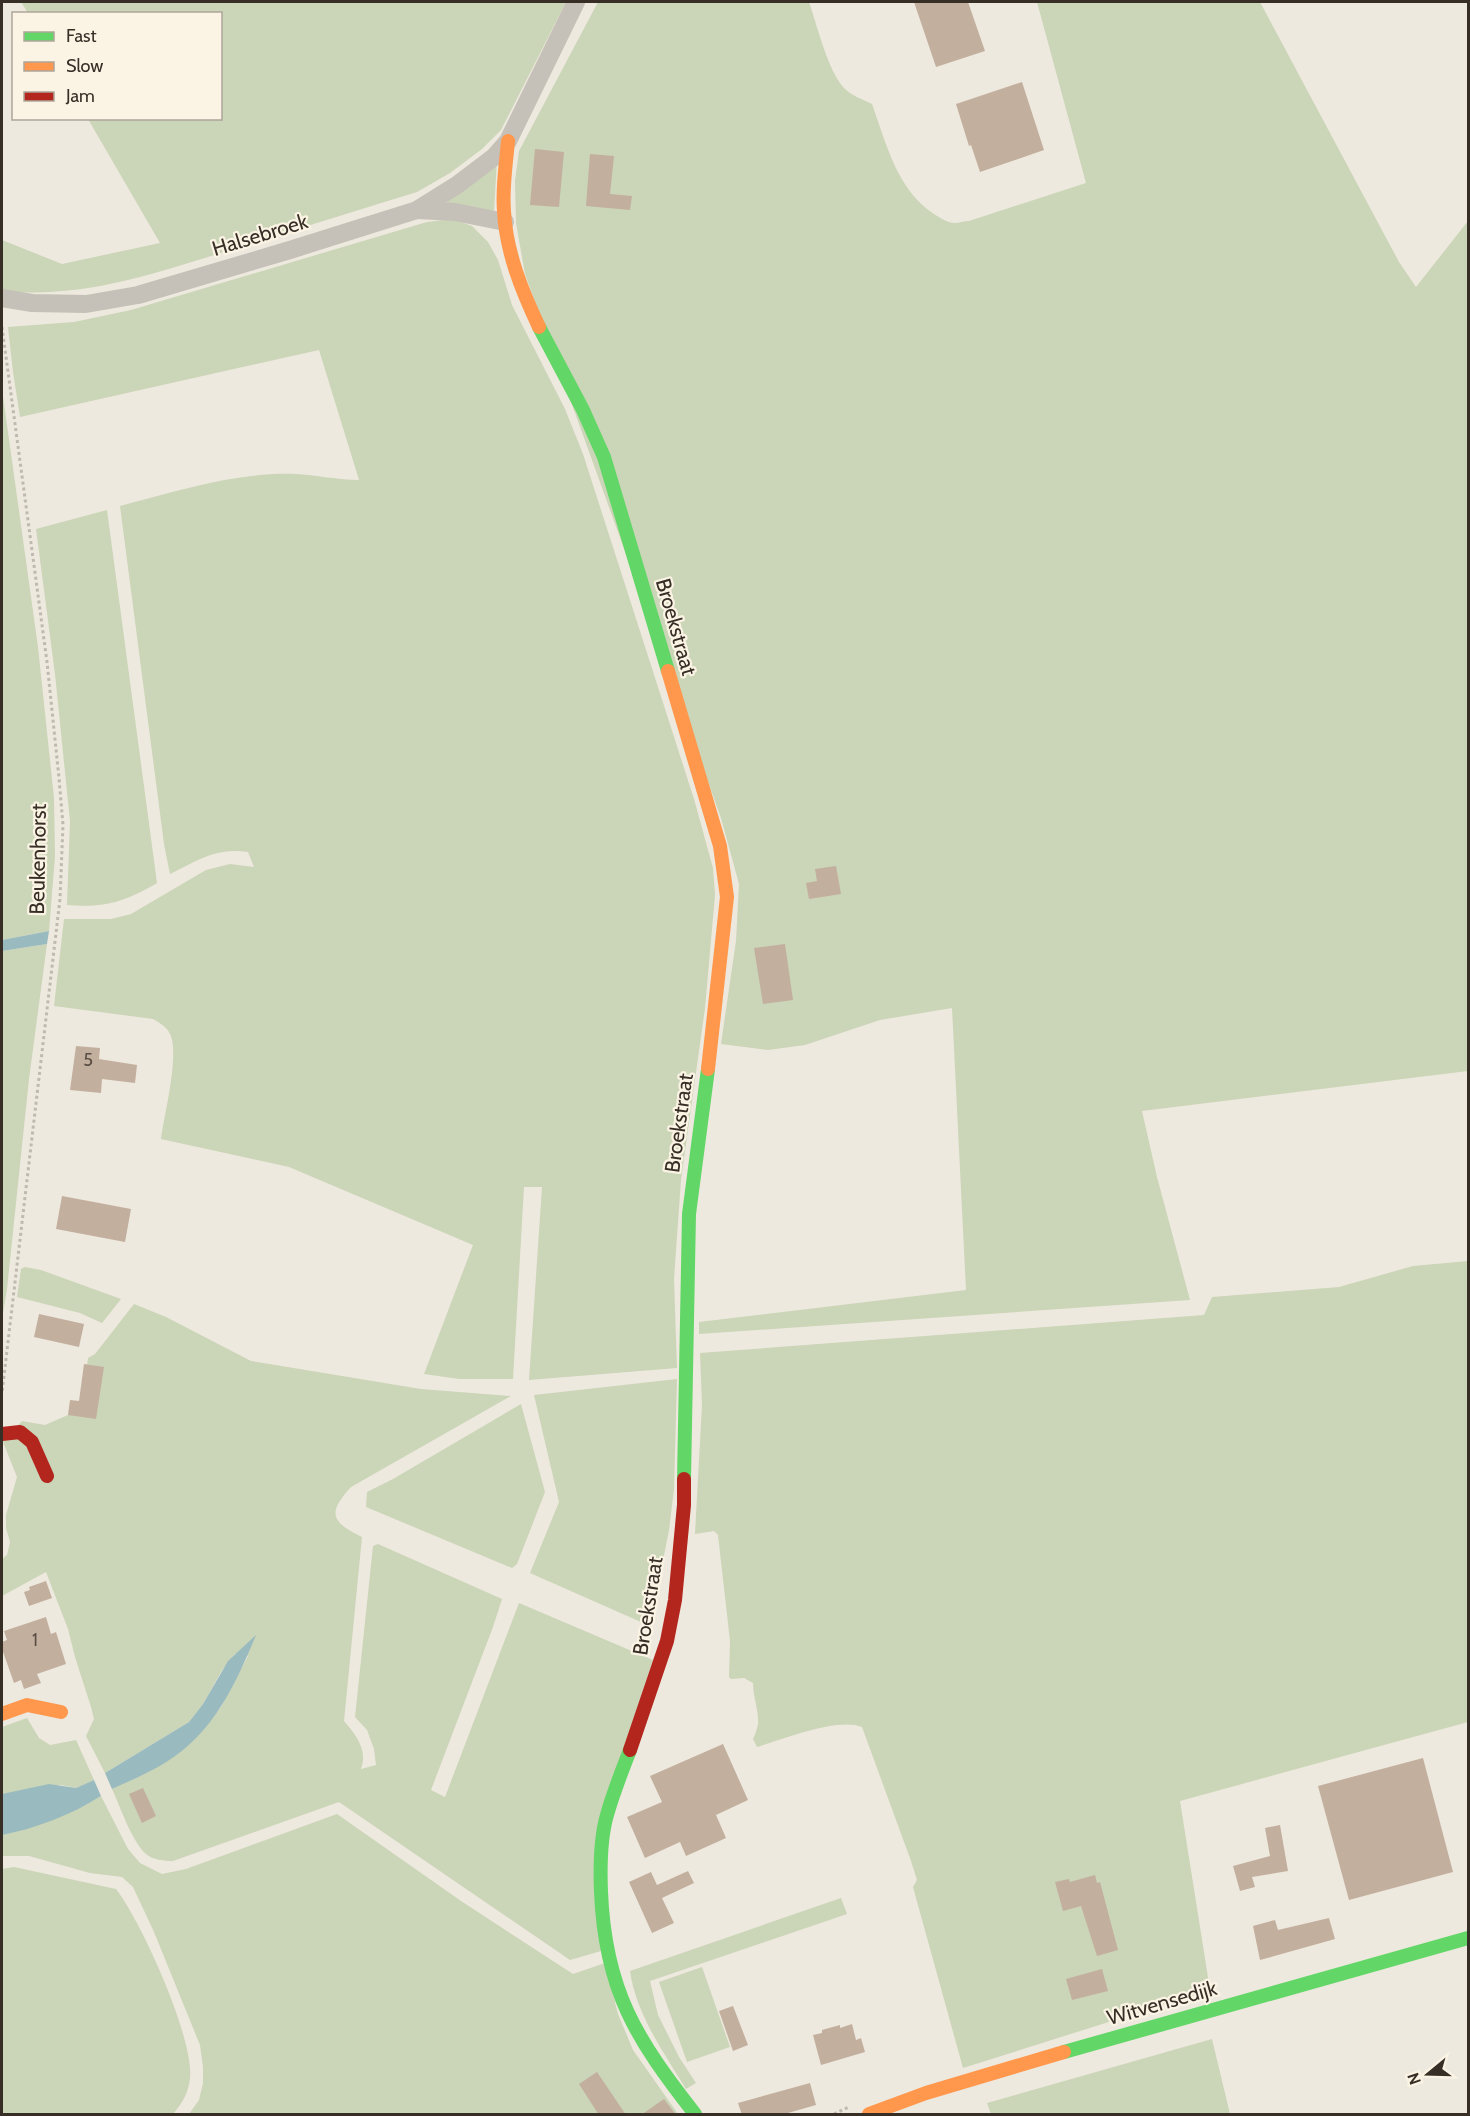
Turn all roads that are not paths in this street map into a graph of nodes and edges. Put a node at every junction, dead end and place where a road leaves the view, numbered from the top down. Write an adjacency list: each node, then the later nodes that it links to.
1 (576, 2): 2 (street, Halsebroek)
2 (508, 141): 3 (street, Halsebroek); 4 (street, Broekstraat)
3 (417, 210): 4 (street); 5 (street, Halsebroek)
4 (505, 222): 11 (street, Broekstraat)
5 (2, 298)
6 (2, 1434): 7 (street)
7 (47, 1476)
8 (61, 1712): 9 (street)
9 (2, 1714)
10 (1468, 1938): 12 (street, Witvensedijk)
11 (695, 2115)
12 (869, 2115)

